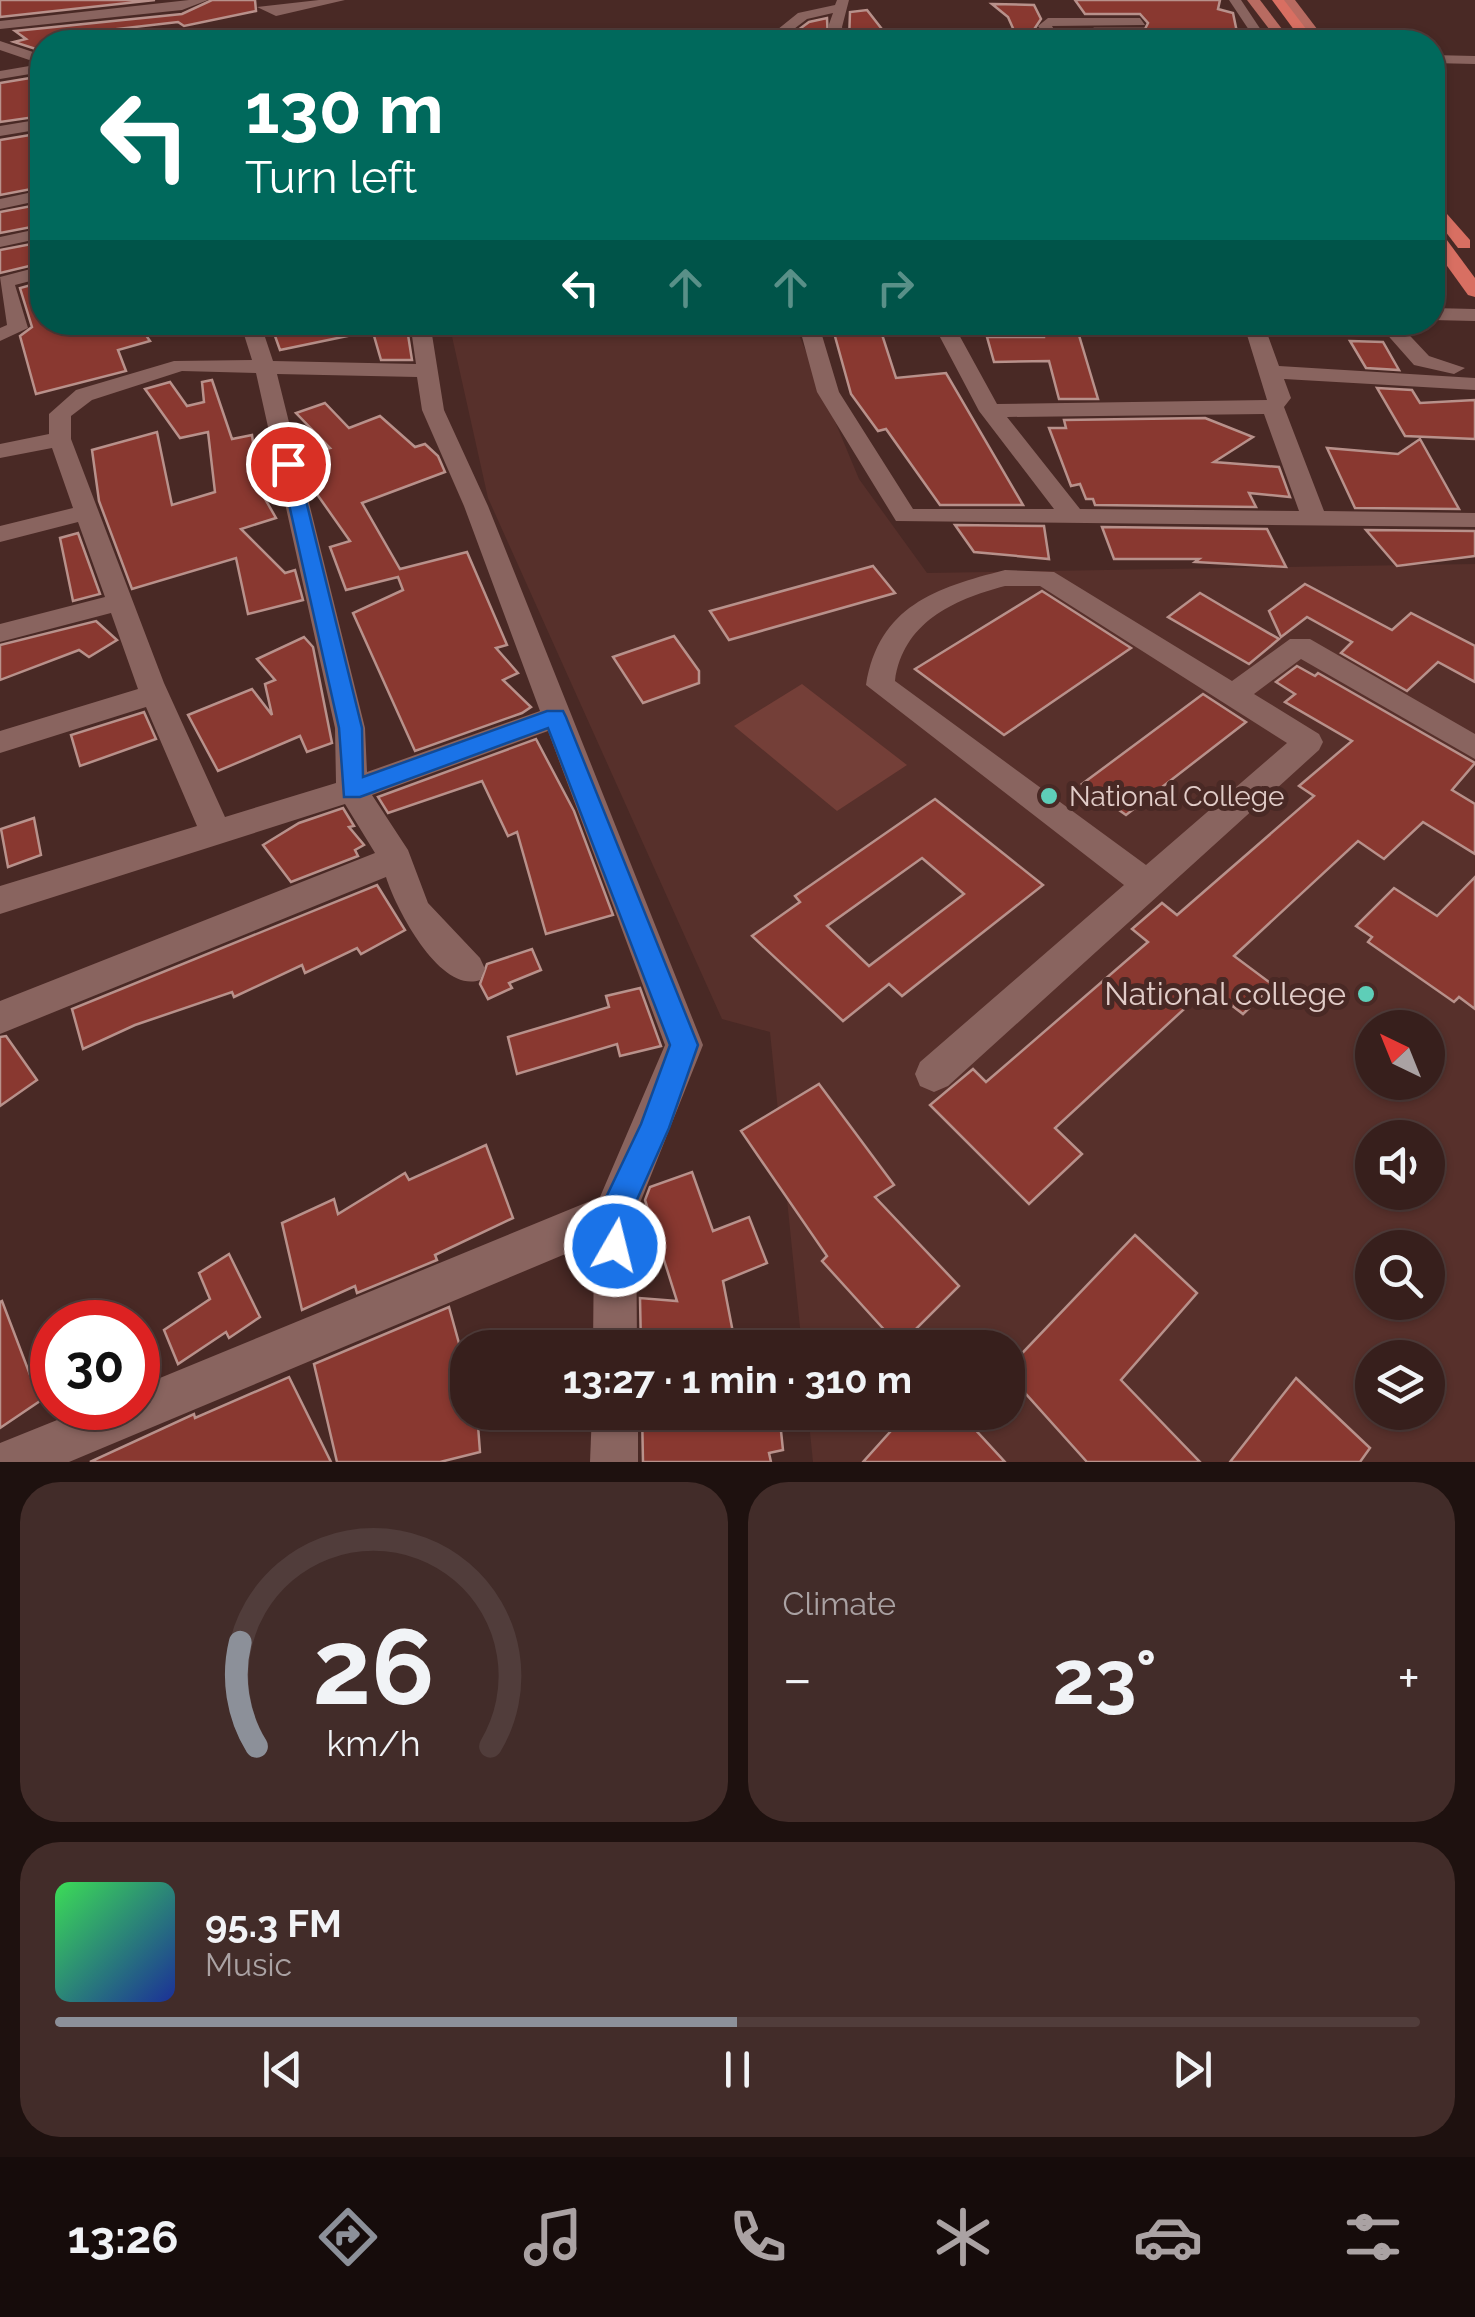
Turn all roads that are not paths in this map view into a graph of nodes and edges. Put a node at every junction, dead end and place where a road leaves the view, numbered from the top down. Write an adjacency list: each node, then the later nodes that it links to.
1 (202, 0): 9 (street)
2 (339, 0): 8 (street)
3 (1234, 0): 14 (street)
4 (1253, 0): 15 (main road)
5 (1275, 0): 16 (highway)
6 (1288, 0): 17 (main road)
7 (842, 4): 10 (street); 11 (street)
8 (264, 7)
9 (0, 25)
10 (784, 30)
11 (836, 30)
12 (1048, 30): 13 (street)
13 (1144, 30)
14 (1254, 30)
15 (1277, 30)
16 (1297, 30)
17 (1312, 30)
18 (4, 48): 19 (street)
19 (30, 59)
20 (1445, 59): 21 (street)
21 (1475, 60)
22 (30, 67): 23 (street)
23 (0, 75)
24 (30, 126): 25 (street)
25 (0, 131)
26 (30, 198): 27 (street)
27 (0, 204)
28 (1445, 219): 32 (highway)
29 (30, 236): 30 (street)
30 (0, 242)
31 (1445, 243): 32 (street)
32 (1469, 251)
33 (1445, 252): 36 (highway)
34 (30, 275): 35 (street)
35 (2, 283): 39 (street)
36 (1475, 291)
37 (1445, 315): 38 (street)
38 (1475, 316)
39 (0, 335)
40 (254, 335): 46 (street)
41 (422, 335): 48 (street)
42 (812, 335): 56 (street)
43 (949, 335): 52 (street)
44 (1258, 335): 49 (street)
45 (1397, 335): 47 (street)
46 (263, 367): 48 (street); 53 (street); 67 (street)
47 (1475, 368)
48 (427, 371): 64 (street)
49 (1271, 372): 50 (street); 51 (street)
50 (1475, 384)
51 (1273, 407): 52 (street); 57 (street)
52 (990, 411): 56 (street)
53 (60, 440): 54 (street); 55 (street)
54 (0, 450)
55 (86, 512): 59 (street); 60 (street)
56 (1073, 516): 57 (street)
57 (1315, 520): 58 (street)
58 (1475, 520)
59 (0, 534)
60 (120, 602): 61 (street); 62 (street)
61 (0, 633)
62 (154, 694): 65 (street); 68 (street)
63 (1233, 696): 66 (street); 70 (street); 70 (street)
64 (555, 717): 67 (street); 75 (street)
65 (0, 742)
66 (1475, 748)
67 (352, 790): 68 (street); 69 (street)
68 (215, 830): 71 (street)
69 (396, 860): 72 (street); 73 (street)
70 (1147, 884): 74 (street)
71 (0, 900)
72 (468, 969)
73 (0, 1018)
74 (934, 1074)
75 (615, 1212): 76 (street); 78 (street)
76 (615, 1330)
77 (614, 1430): 79 (street)
78 (12, 1462)
79 (614, 1462)

